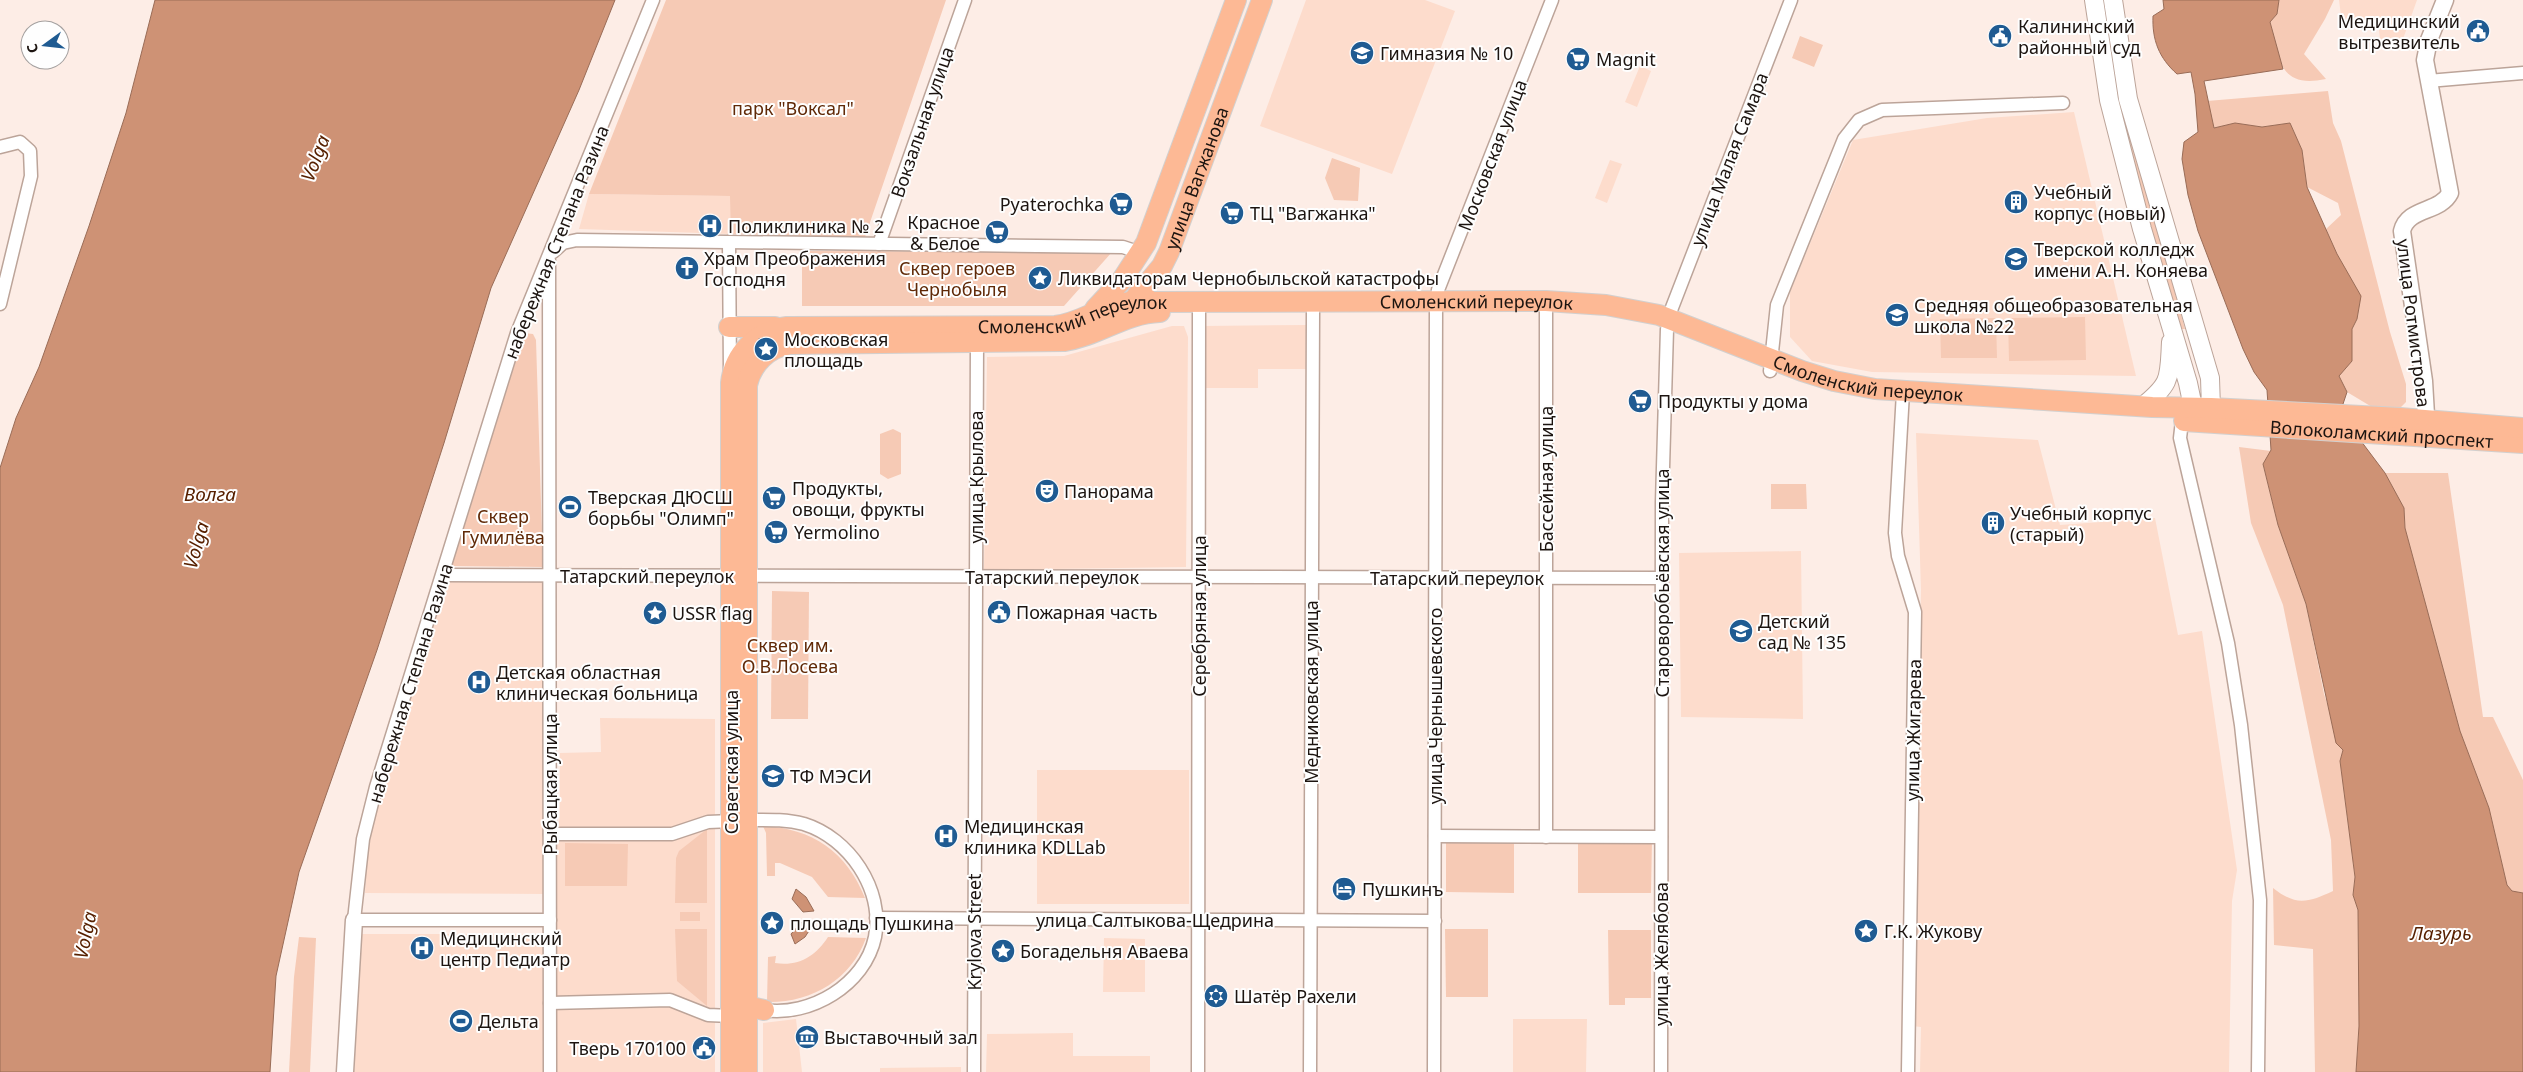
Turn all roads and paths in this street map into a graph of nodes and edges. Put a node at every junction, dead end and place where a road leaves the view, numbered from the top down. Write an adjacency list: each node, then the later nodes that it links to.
1 (653, 0): 17 (street, набережная Степана Разина)
2 (965, 0): 15 (street, Вокзальная улица)
3 (1236, 0): 16 (main road, улица Вагжанова)
4 (1262, 0): 18 (main road, улица Вагжанова)
5 (1552, 0): 21 (street, Московская улица)
6 (1791, 0): 25 (street, улица Малая Самара)
7 (2094, 0): 30 (main road)
8 (2113, 0): 29 (main road)
9 (2445, 0): 11 (street, улица Ротмистрова)
10 (2523, 72): 11 (street)
11 (2428, 81): 39 (street, улица Ротмистрова)
12 (2062, 103): 32 (street)
13 (0, 147): 20 (street)
14 (729, 242): 15 (street); 17 (street); 28 (street, Советская улица)
15 (879, 244): 16 (street)
16 (1144, 248): 19 (main road); 26 (main road, улица Вагжанова)
17 (549, 256): 41 (street, набережная Степана Разина); 42 (street, Рыбацкая улица)
18 (1162, 266): 19 (main road, улица Вагжанова); 23 (main road)
19 (1151, 294): 23 (main road, Смоленский переулок); 26 (main road, улица Вагжанова)
20 (0, 304)
21 (1436, 306): 22 (main road, Смоленский переулок); 23 (main road, Смоленский переулок); 24 (main road, Смоленский переулок); 47 (street, улица Чернышевского)
22 (1546, 306): 25 (main road, Смоленский переулок); 48 (street, Бассейная улица)
23 (1187, 309): 24 (main road, Смоленский переулок); 26 (main road, Смоленский переулок); 45 (street, Серебряная улица)
24 (1313, 311): 46 (street, Медниковская улица)
25 (1668, 323): 32 (main road, Смоленский переулок); 49 (street, Староворобьёвская улица)
26 (1091, 324): 27 (main road, Смоленский переулок); 31 (main road, Смоленский переулок)
27 (787, 327): 28 (main road); 33 (main road, Смоленский переулок)
28 (729, 328): 33 (street, Советская улица)
29 (2195, 328): 30 (main road); 36 (main road)
30 (2173, 332): 35 (main road); 36 (main road)
31 (977, 345): 33 (main road, Смоленский переулок); 44 (street, улица Крылова)
32 (1770, 365): 34 (main road, Смоленский переулок)
33 (739, 384): 43 (main road, Советская улица)
34 (1902, 397): 35 (main road, Смоленский переулок); 36 (main road, Смоленский переулок); 73 (street, улица Жигарева)
35 (2142, 407): 36 (main road, Смоленский переулок)
36 (2198, 414): 37 (main road, Смоленский переулок); 74 (street)
37 (2239, 417): 39 (main road, Волоколамский проспект)
38 (2523, 428): 39 (main road, Волоколамский проспект)
39 (2427, 429): 40 (main road, Волоколамский проспект)
40 (2523, 443)
41 (443, 575): 42 (street, Татарский переулок); 57 (street, набережная Степана Разина)
42 (550, 576): 43 (street, Татарский переулок); 51 (street, Рыбацкая улица)
43 (739, 576): 44 (street, Татарский переулок); 50 (main road, Советская улица)
44 (976, 576): 45 (street, Татарский переулок); 56 (street, улица Крылова)
45 (1199, 577): 46 (street, Татарский переулок); 59 (street, Серебряная улица)
46 (1311, 577): 47 (street, Татарский переулок); 60 (street, Медниковская улица)
47 (1435, 578): 48 (street, Татарский переулок); 52 (street, улица Чернышевского)
48 (1546, 578): 49 (street, Татарский переулок); 53 (street, Бассейная улица)
49 (1662, 578): 54 (street, Староворобьёвская улица)
50 (739, 820): 51 (street); 55 (street); 63 (main road, Советская улица); 63 (main road, Советская улица)
51 (550, 834): 58 (street, Рыбацкая улица)
52 (1435, 836): 53 (street); 61 (street, улица Чернышевского)
53 (1546, 837): 54 (street)
54 (1661, 837): 72 (street, улица Желябова)
55 (876, 918): 56 (street, улица Салтыкова-Щедрина); 63 (street)
56 (974, 918): 59 (street, улица Салтыкова-Щедрина); 68 (street, Krylova Street)
57 (354, 920): 58 (street); 64 (street, набережная Степана Разина)
58 (550, 920): 62 (street, Рыбацкая улица)
59 (1198, 920): 60 (street, улица Салтыкова-Щедрина); 69 (street, Серебряная улица)
60 (1310, 920): 61 (street, улица Салтыкова-Щедрина); 70 (street, Медниковская улица)
61 (1435, 921): 71 (street, улица Чернышевского)
62 (550, 1003): 63 (street); 65 (street, Рыбацкая улица)
63 (747, 1011): 66 (main road, Советская улица); 67 (main road, Советская улица)
64 (345, 1072)
65 (550, 1072)
66 (732, 1072)
67 (747, 1072)
68 (974, 1072)
69 (1198, 1072)
70 (1310, 1072)
71 (1434, 1072)
72 (1661, 1072)
73 (1908, 1072)
74 (2258, 1072)

